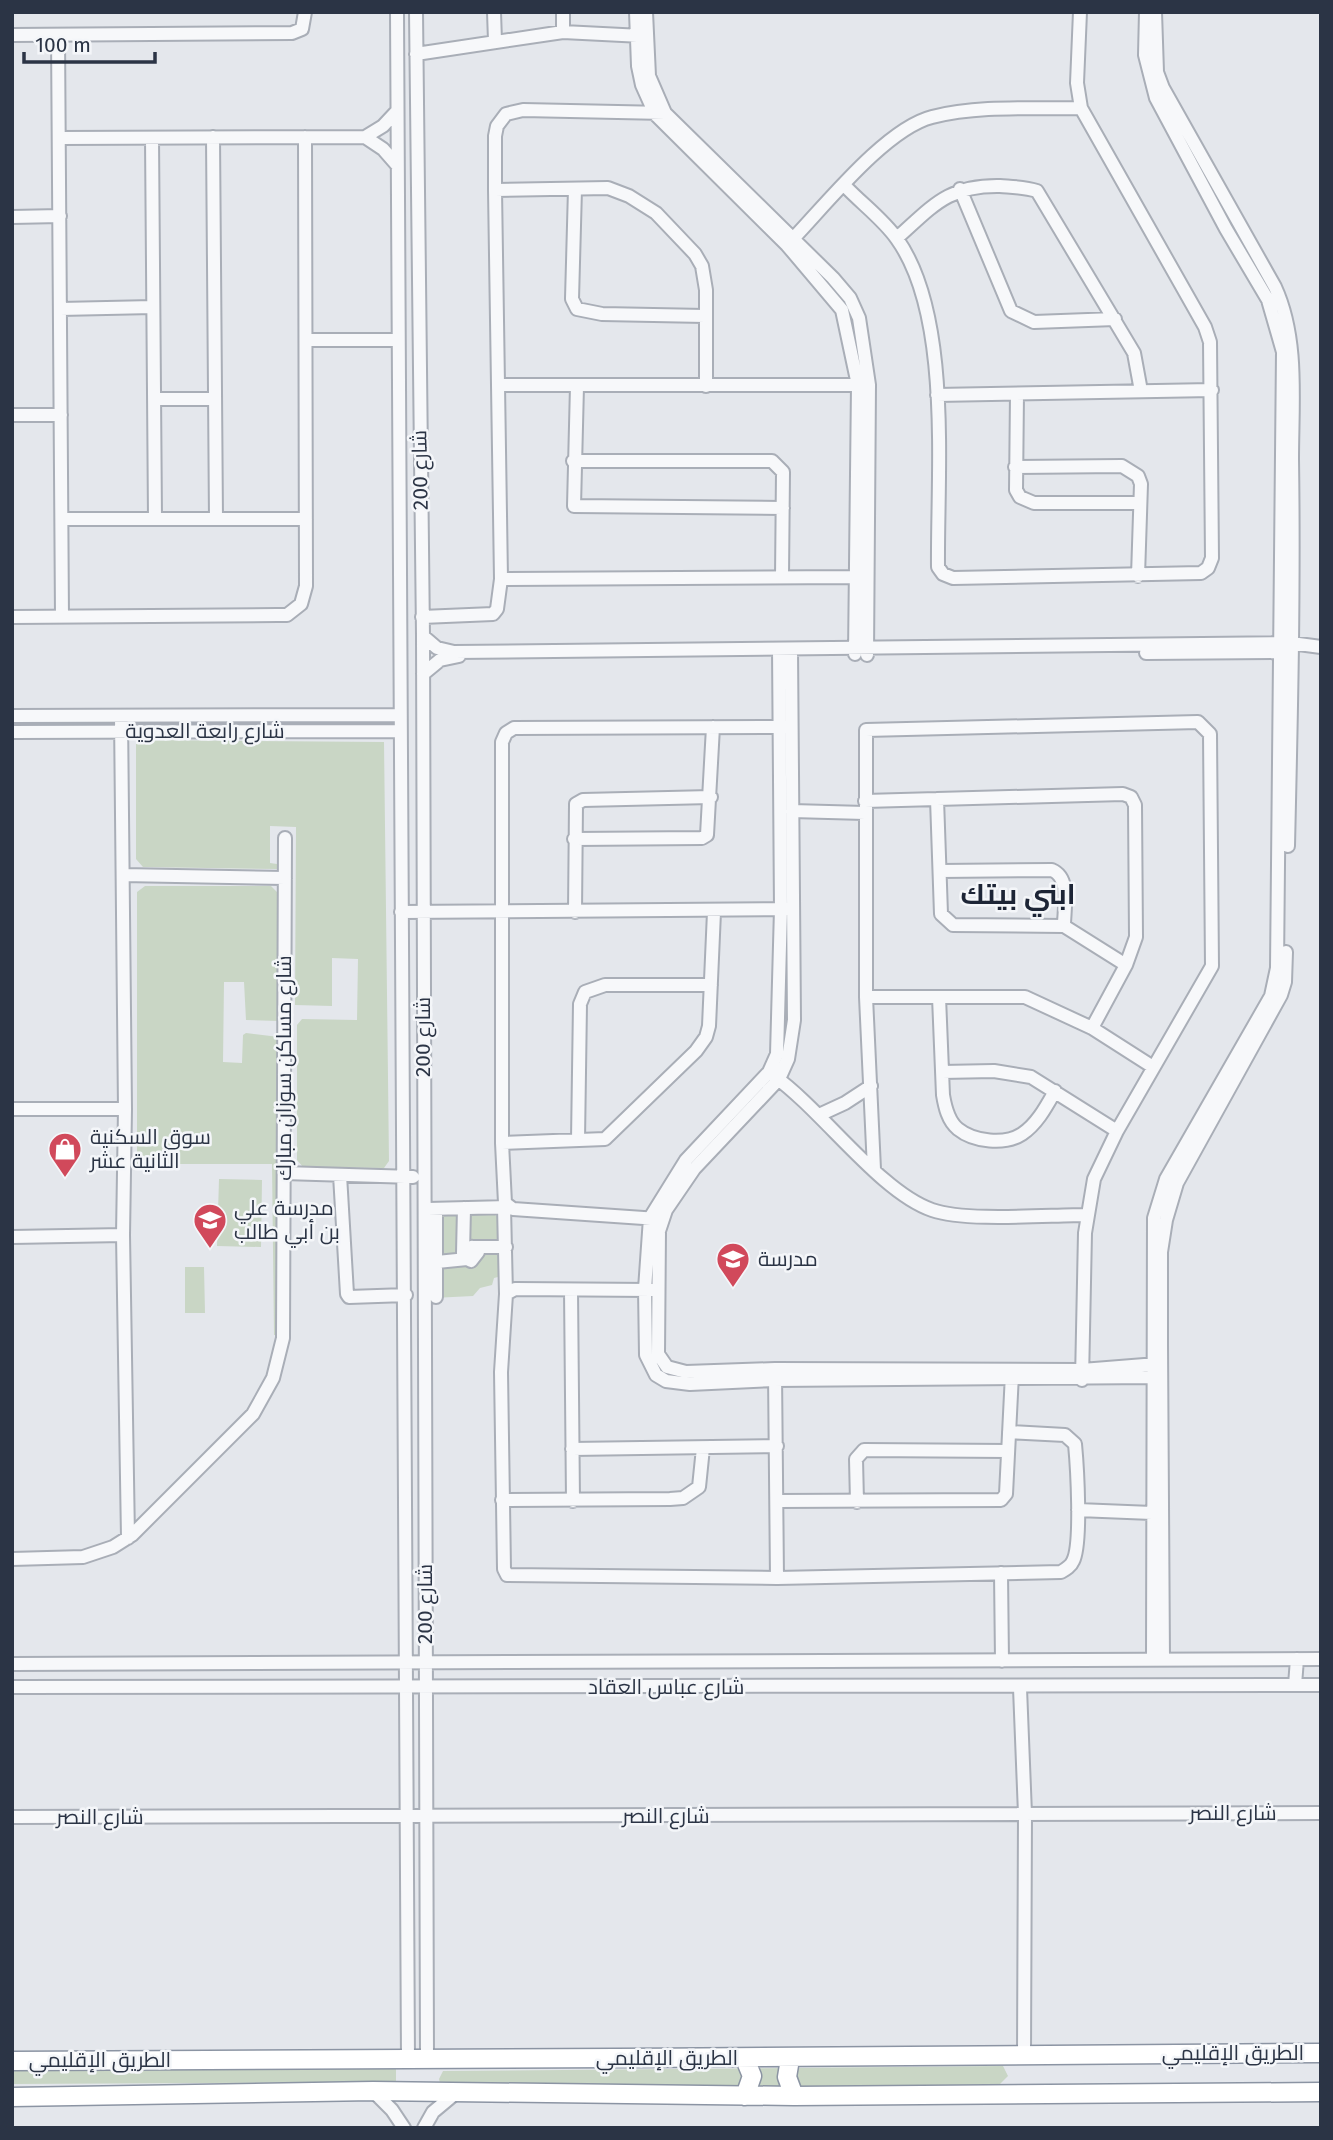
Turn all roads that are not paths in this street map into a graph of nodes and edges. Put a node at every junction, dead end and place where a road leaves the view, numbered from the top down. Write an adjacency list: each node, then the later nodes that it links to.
1 (304, 12): 13 (street)
2 (397, 12): 18 (street, شارع 200)
3 (416, 12): 16 (street, شارع 200)
4 (494, 12): 15 (street)
5 (563, 12): 11 (street)
6 (636, 12): 14 (street)
7 (646, 12): 14 (street)
8 (1080, 12): 17 (street)
9 (1146, 12): 35 (street)
10 (1155, 12): 32 (street)
11 (563, 32): 14 (street); 15 (street)
12 (12, 35): 13 (street)
13 (58, 35): 23 (street)
14 (640, 36): 19 (street)
15 (495, 41): 16 (street)
16 (416, 54): 34 (street, شارع 200)
17 (1081, 108): 26 (street); 48 (street)
18 (397, 111): 22 (street); 25 (street, شارع 200)
19 (660, 114): 29 (street); 37 (street)
20 (214, 137): 21 (street); 24 (street); 53 (street)
21 (306, 137): 22 (street); 42 (street)
22 (365, 137): 25 (street)
23 (59, 138): 24 (street); 30 (street)
24 (152, 138): 38 (street)
25 (397, 165): 33 (street, شارع 200)
26 (845, 186): 36 (street); 37 (street)
27 (575, 189): 29 (street); 40 (street); 40 (street)
28 (960, 189): 36 (street); 41 (street); 41 (street)
29 (495, 190): 44 (street)
30 (60, 216): 31 (street); 39 (street)
31 (12, 217)
32 (1238, 223): 35 (street); 74 (street)
33 (397, 225): 34 (street); 43 (street, شارع 200)
34 (416, 225): 65 (street, شارع 200)
35 (1226, 229): 74 (street)
36 (897, 238): 51 (street)
37 (790, 242): 45 (street)
38 (153, 307): 39 (street); 52 (street)
39 (60, 309): 55 (street)
40 (705, 316): 47 (street)
41 (1115, 320): 49 (street)
42 (306, 340): 43 (street); 63 (street)
43 (398, 340): 64 (street, شارع 200)
44 (499, 385): 46 (street); 69 (street)
45 (863, 385): 47 (street); 68 (street); 77 (street)
46 (577, 386): 47 (street); 56 (street)
47 (706, 386)
48 (1212, 390): 49 (street); 66 (street)
49 (1141, 391): 50 (street)
50 (1017, 394): 51 (street); 57 (street)
51 (937, 395): 66 (street)
52 (154, 399): 53 (street); 61 (street)
53 (215, 399): 62 (street)
54 (12, 415): 55 (street)
55 (61, 415): 60 (street)
56 (573, 461): 59 (street); 59 (street)
57 (1015, 467): 58 (street); 58 (street)
58 (1139, 503): 66 (street)
59 (783, 508): 67 (street)
60 (62, 519): 61 (street); 71 (street)
61 (155, 519): 62 (street)
62 (216, 519): 63 (street)
63 (306, 519): 71 (street)
64 (398, 529): 65 (street); 80 (street, شارع 200)
65 (421, 529): 72 (street, شارع 200)
66 (1138, 576)
67 (782, 577): 68 (street); 69 (street)
68 (853, 577): 77 (street)
69 (502, 579): 72 (street)
70 (12, 617): 71 (street)
71 (62, 617)
72 (422, 617): 73 (street, شارع 200)
73 (423, 635): 76 (street); 78 (street, شارع 200)
74 (1289, 647): 75 (street); 77 (street); 141 (street)
75 (1321, 647)
76 (785, 652): 77 (street); 78 (street); 84 (street)
77 (860, 652)
78 (423, 674): 100 (street, شارع 200)
79 (363, 715): 80 (street, شارع رابعة العدوية); 82 (street, شارع رابعة العدوية); 85 (street)
80 (399, 715): 86 (street, شارع 200)
81 (12, 716): 82 (street, شارع رابعة العدوية)
82 (121, 716): 88 (street)
83 (713, 727): 84 (street); 89 (street); 101 (street)
84 (786, 727): 92 (street); 98 (street)
85 (364, 731): 86 (street, شارع رابعة العدوية); 88 (street, شارع رابعة العدوية)
86 (399, 731): 99 (street, شارع 200)
87 (12, 732): 88 (street, شارع رابعة العدوية)
88 (121, 732): 96 (street)
89 (711, 797): 94 (street); 94 (street)
90 (937, 799): 91 (street); 95 (street); 105 (street)
91 (865, 807): 92 (street); 107 (street); 110 (street)
92 (792, 811): 98 (street)
93 (285, 838): 97 (street, شارع مساكن سوزان مبارك)
94 (574, 839): 102 (street)
95 (940, 871): 104 (street); 104 (street)
96 (123, 875): 97 (street); 116 (street)
97 (285, 878): 122 (street, شارع مساكن سوزان مبارك)
98 (787, 909): 103 (street); 112 (street)
99 (401, 912): 100 (street); 124 (street, شارع 200)
100 (423, 912): 101 (street); 125 (street, شارع 200)
101 (502, 912): 102 (street); 120 (street)
102 (575, 912): 103 (street)
103 (714, 912): 106 (street)
104 (1063, 926): 105 (street)
105 (1126, 965): 109 (street)
106 (711, 985): 119 (street); 119 (street)
107 (866, 997): 108 (street); 113 (street)
108 (939, 997): 109 (street); 111 (street)
109 (1092, 1028): 110 (street)
110 (1153, 1067): 118 (street)
111 (942, 1072): 114 (street); 114 (street)
112 (774, 1076): 117 (street); 130 (street)
113 (871, 1086): 117 (street); 121 (street)
114 (1055, 1091): 118 (street)
115 (12, 1109): 116 (street)
116 (125, 1109): 131 (street)
117 (820, 1115): 121 (street)
118 (1117, 1131): 129 (street)
119 (578, 1140): 120 (street)
120 (502, 1143): 126 (street)
121 (874, 1168): 129 (street)
122 (284, 1173): 123 (street); 156 (street, شارع مساكن سوزان مبارك)
123 (340, 1175): 124 (street); 139 (street)
124 (405, 1177): 125 (street); 139 (street, شارع 200)
125 (424, 1177): 128 (street, شارع 200)
126 (506, 1207): 127 (street); 130 (street); 133 (street)
127 (464, 1208): 128 (street); 134 (street)
128 (430, 1209): 135 (street); 166 (street, شارع 200)
129 (1087, 1215): 144 (street)
130 (656, 1219): 137 (street)
131 (123, 1234): 132 (street); 156 (street)
132 (12, 1237)
133 (506, 1247): 134 (street); 138 (street)
134 (468, 1253): 135 (street)
135 (437, 1262): 140 (street)
136 (571, 1290): 137 (street); 138 (street); 148 (street)
137 (651, 1290): 142 (street)
138 (506, 1294): 150 (street)
139 (406, 1295): 165 (street, شارع 200)
140 (436, 1297)
141 (1156, 1370): 144 (street); 155 (street); 162 (street)
142 (775, 1375): 143 (street); 146 (street)
143 (1012, 1375): 144 (street); 145 (street)
144 (1082, 1375)
145 (1009, 1432): 149 (street); 154 (street)
146 (777, 1446): 147 (street); 152 (street)
147 (703, 1448): 148 (street); 151 (street)
148 (572, 1449): 151 (street)
149 (1008, 1451): 153 (street); 153 (street)
150 (502, 1500): 151 (street); 159 (street)
151 (573, 1501)
152 (777, 1501): 153 (street); 159 (street)
153 (857, 1502)
154 (1078, 1510): 155 (street); 158 (street)
155 (1152, 1513): 162 (street)
156 (128, 1538): 157 (street, شارع مساكن سوزان مبارك)
157 (12, 1559)
158 (1001, 1573): 159 (street); 163 (street)
159 (777, 1578)
160 (1297, 1659): 161 (street, شارع عباس العقاد); 162 (street, شارع عباس العقاد); 172 (street)
161 (1321, 1659)
162 (1158, 1660): 163 (street, شارع عباس العقاد)
163 (1002, 1661): 164 (street, شارع عباس العقاد)
164 (903, 1662): 166 (street, شارع عباس العقاد); 175 (street)
165 (408, 1663): 166 (street, شارع عباس العقاد); 168 (street, شارع عباس العقاد); 169 (street, شارع 200)
166 (426, 1663): 170 (street, شارع 200)
167 (12, 1664): 168 (street, شارع عباس العقاد)
168 (343, 1664): 171 (street)
169 (408, 1684): 170 (street, شارع عباس العقاد); 171 (street, شارع عباس العقاد); 181 (street, شارع 200)
170 (426, 1684): 175 (street, شارع عباس العقاد); 180 (street, شارع 200)
171 (344, 1685): 174 (street, شارع عباس العقاد)
172 (1295, 1685): 173 (street, شارع عباس العقاد); 176 (street, شارع عباس العقاد)
173 (1321, 1685)
174 (12, 1687)
175 (904, 1688): 176 (street, شارع عباس العقاد)
176 (1020, 1688): 178 (street)
177 (1321, 1813): 178 (street, شارع النصر)
178 (1024, 1814): 180 (street, شارع النصر); 183 (street)
179 (12, 1817): 181 (street, شارع النصر)
180 (426, 1817): 181 (street, شارع النصر); 188 (street, شارع 200)
181 (409, 1818): 187 (street, شارع 200)
182 (1321, 2053): 183 (highway, الطريق الإقليمي)
183 (1024, 2055): 185 (highway, الطريق الإقليمي)
184 (745, 2059): 185 (highway, الطريق الإقليمي); 188 (highway, الطريق الإقليمي); 192 (highway)
185 (790, 2059): 193 (highway)
186 (12, 2061): 187 (highway, الطريق الإقليمي)
187 (408, 2061): 188 (highway, الطريق الإقليمي)
188 (427, 2061)
189 (373, 2091): 190 (highway, الطريق الإقليمي); 194 (highway, الطريق الإقليمي); 195 (street)
190 (457, 2092): 192 (highway, الطريق الإقليمي); 196 (street)
191 (1321, 2092): 193 (highway, الطريق الإقليمي)
192 (745, 2096): 193 (highway, الطريق الإقليمي)
193 (794, 2096)
194 (12, 2097)
195 (404, 2128)
196 (424, 2128)

